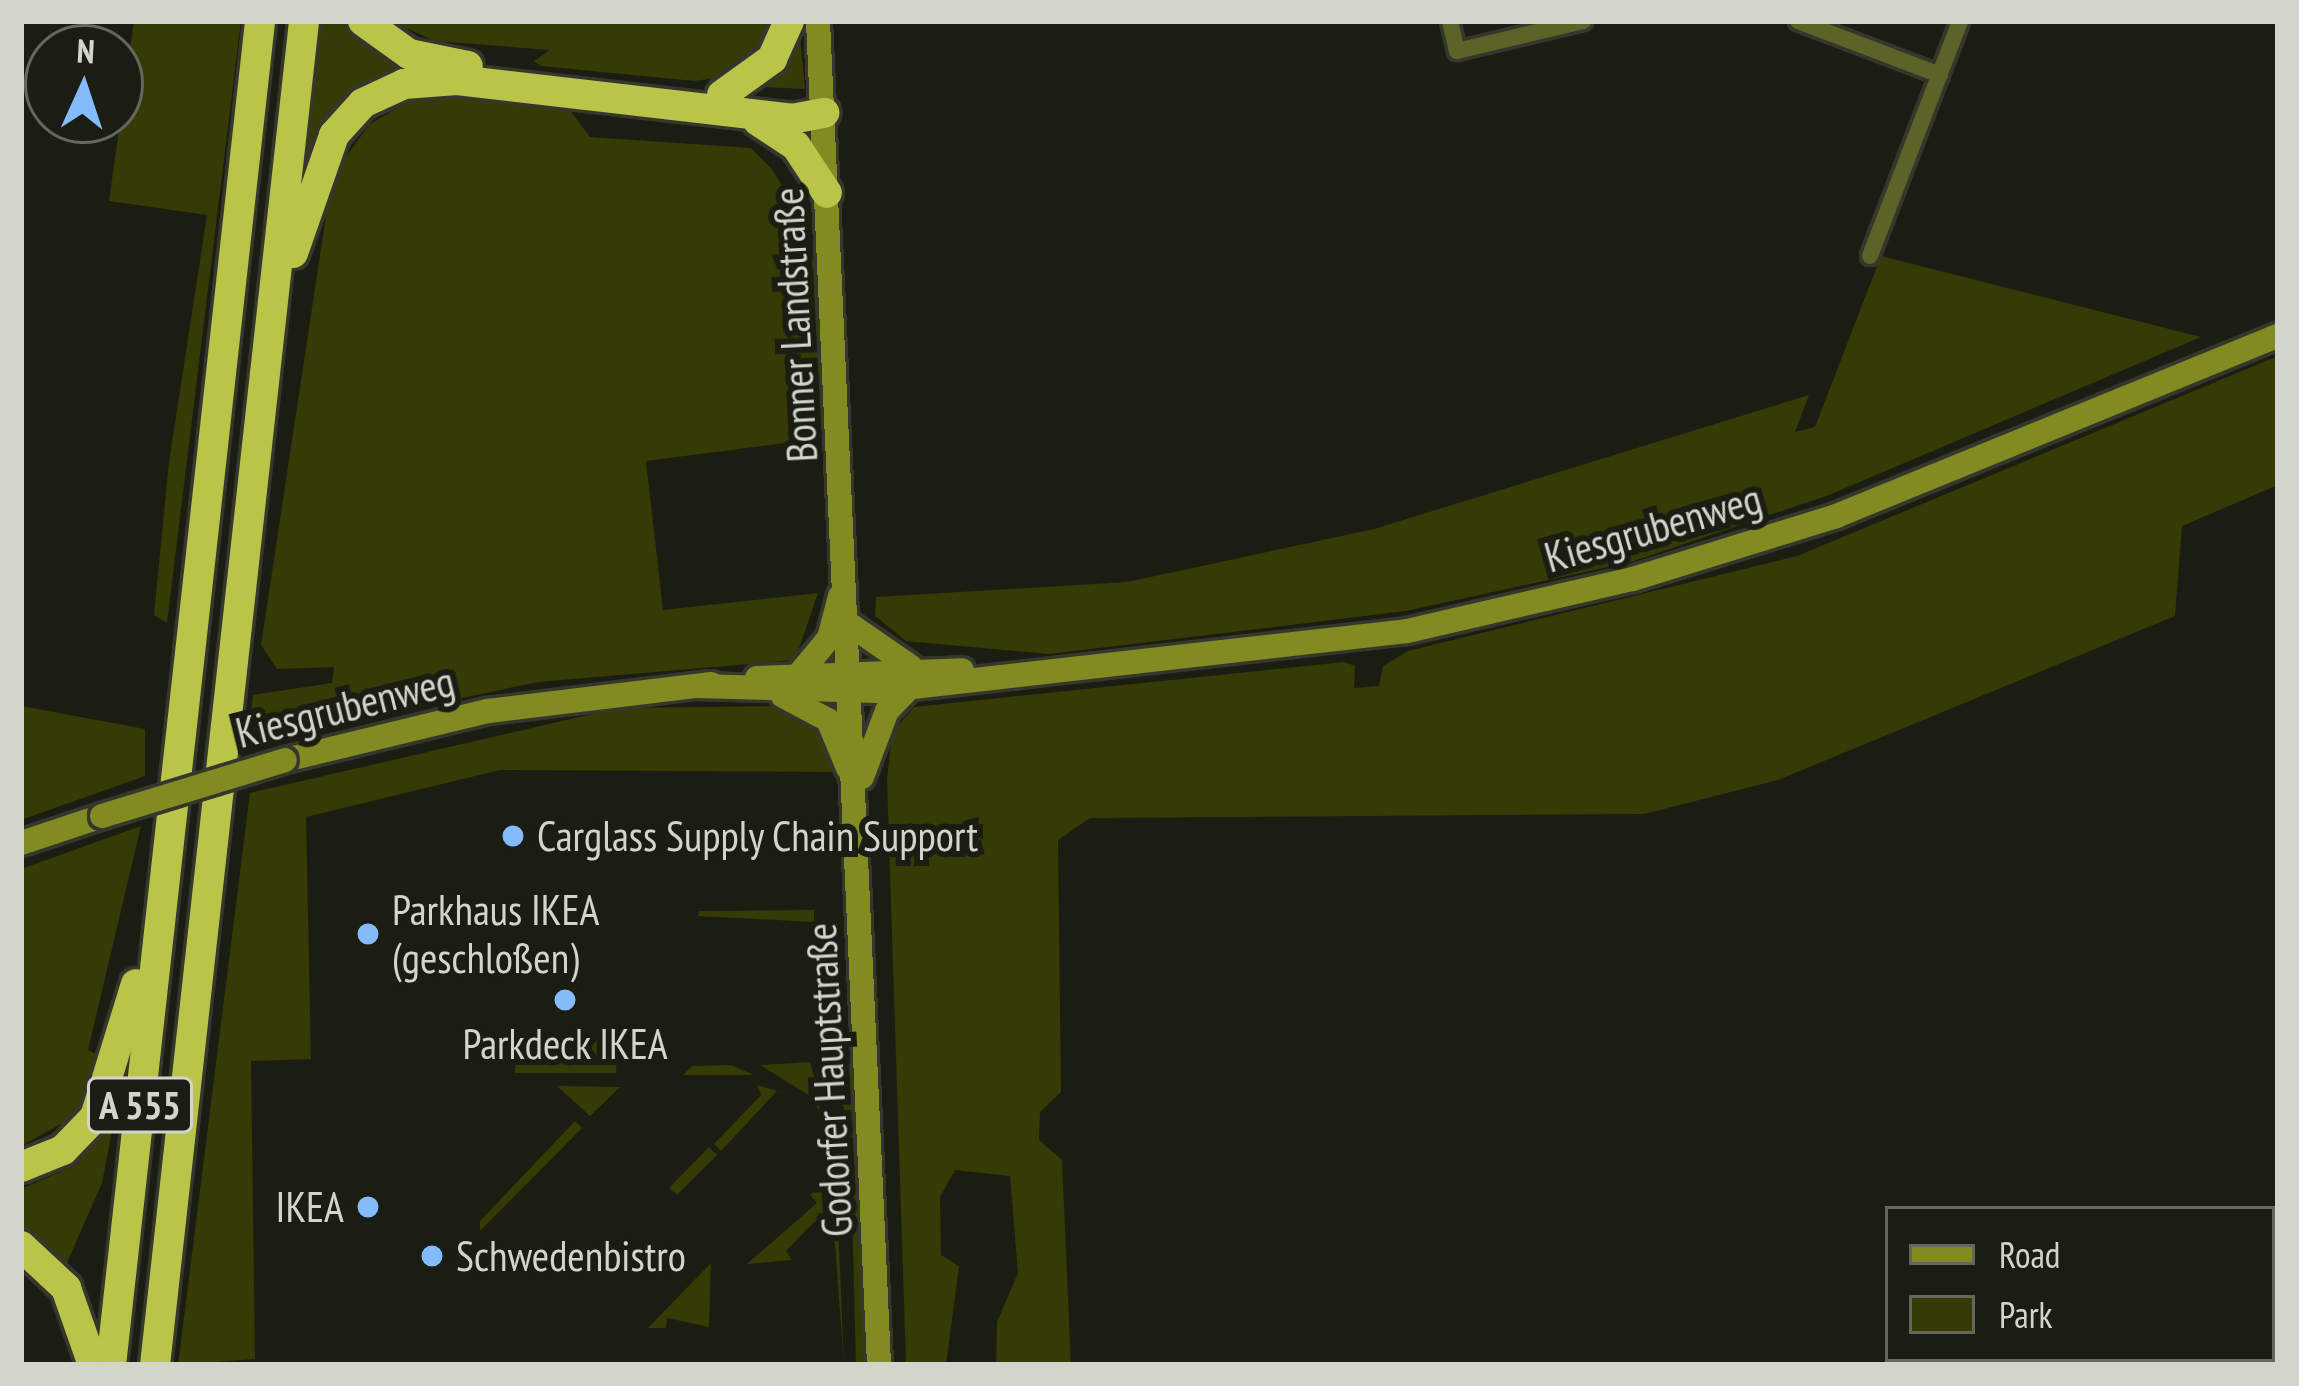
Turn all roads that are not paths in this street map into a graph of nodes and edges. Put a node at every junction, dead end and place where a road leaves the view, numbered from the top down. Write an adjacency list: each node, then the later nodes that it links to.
1 (260, 21): 26 (highway, A 555)
2 (304, 21): 16 (highway, A 555)
3 (363, 21): 11 (highway)
4 (789, 21): 11 (highway)
5 (818, 21): 12 (main road, Bonner Landstraße)
6 (1450, 21): 7 (street)
7 (1583, 21)
8 (1798, 21): 10 (street)
9 (1960, 21): 10 (street)
10 (1940, 75): 14 (street)
11 (732, 105): 12 (highway); 13 (highway); 16 (highway)
12 (824, 113): 13 (main road, Bonner Landstraße)
13 (827, 193): 17 (main road, Bonner Landstraße)
14 (1870, 256)
15 (2278, 336): 20 (main road, Kiesgrubenweg)
16 (263, 394): 31 (highway, A 555)
17 (845, 574): 18 (main road, Bonner Landstraße); 19 (main road)
18 (849, 624): 20 (main road); 21 (main road, Bonner Landstraße)
19 (801, 672): 21 (main road, Kiesgrubenweg); 22 (main road, Kiesgrubenweg)
20 (910, 678): 21 (main road, Kiesgrubenweg); 24 (main road)
21 (852, 681): 23 (main road, Kiesgrubenweg); 24 (main road, Godorfer Hauptstraße)
22 (697, 686): 23 (main road, Kiesgrubenweg); 25 (main road, Kiesgrubenweg, bridge)
23 (768, 691): 24 (main road, Godorfer Hauptstraße)
24 (856, 791): 32 (main road, Godorfer Hauptstraße)
25 (21, 843)
26 (169, 844): 27 (highway); 30 (highway, A 555)
27 (21, 1167)
28 (21, 1246): 29 (highway)
29 (93, 1365)
30 (111, 1365)
31 (155, 1365)
32 (879, 1365)

